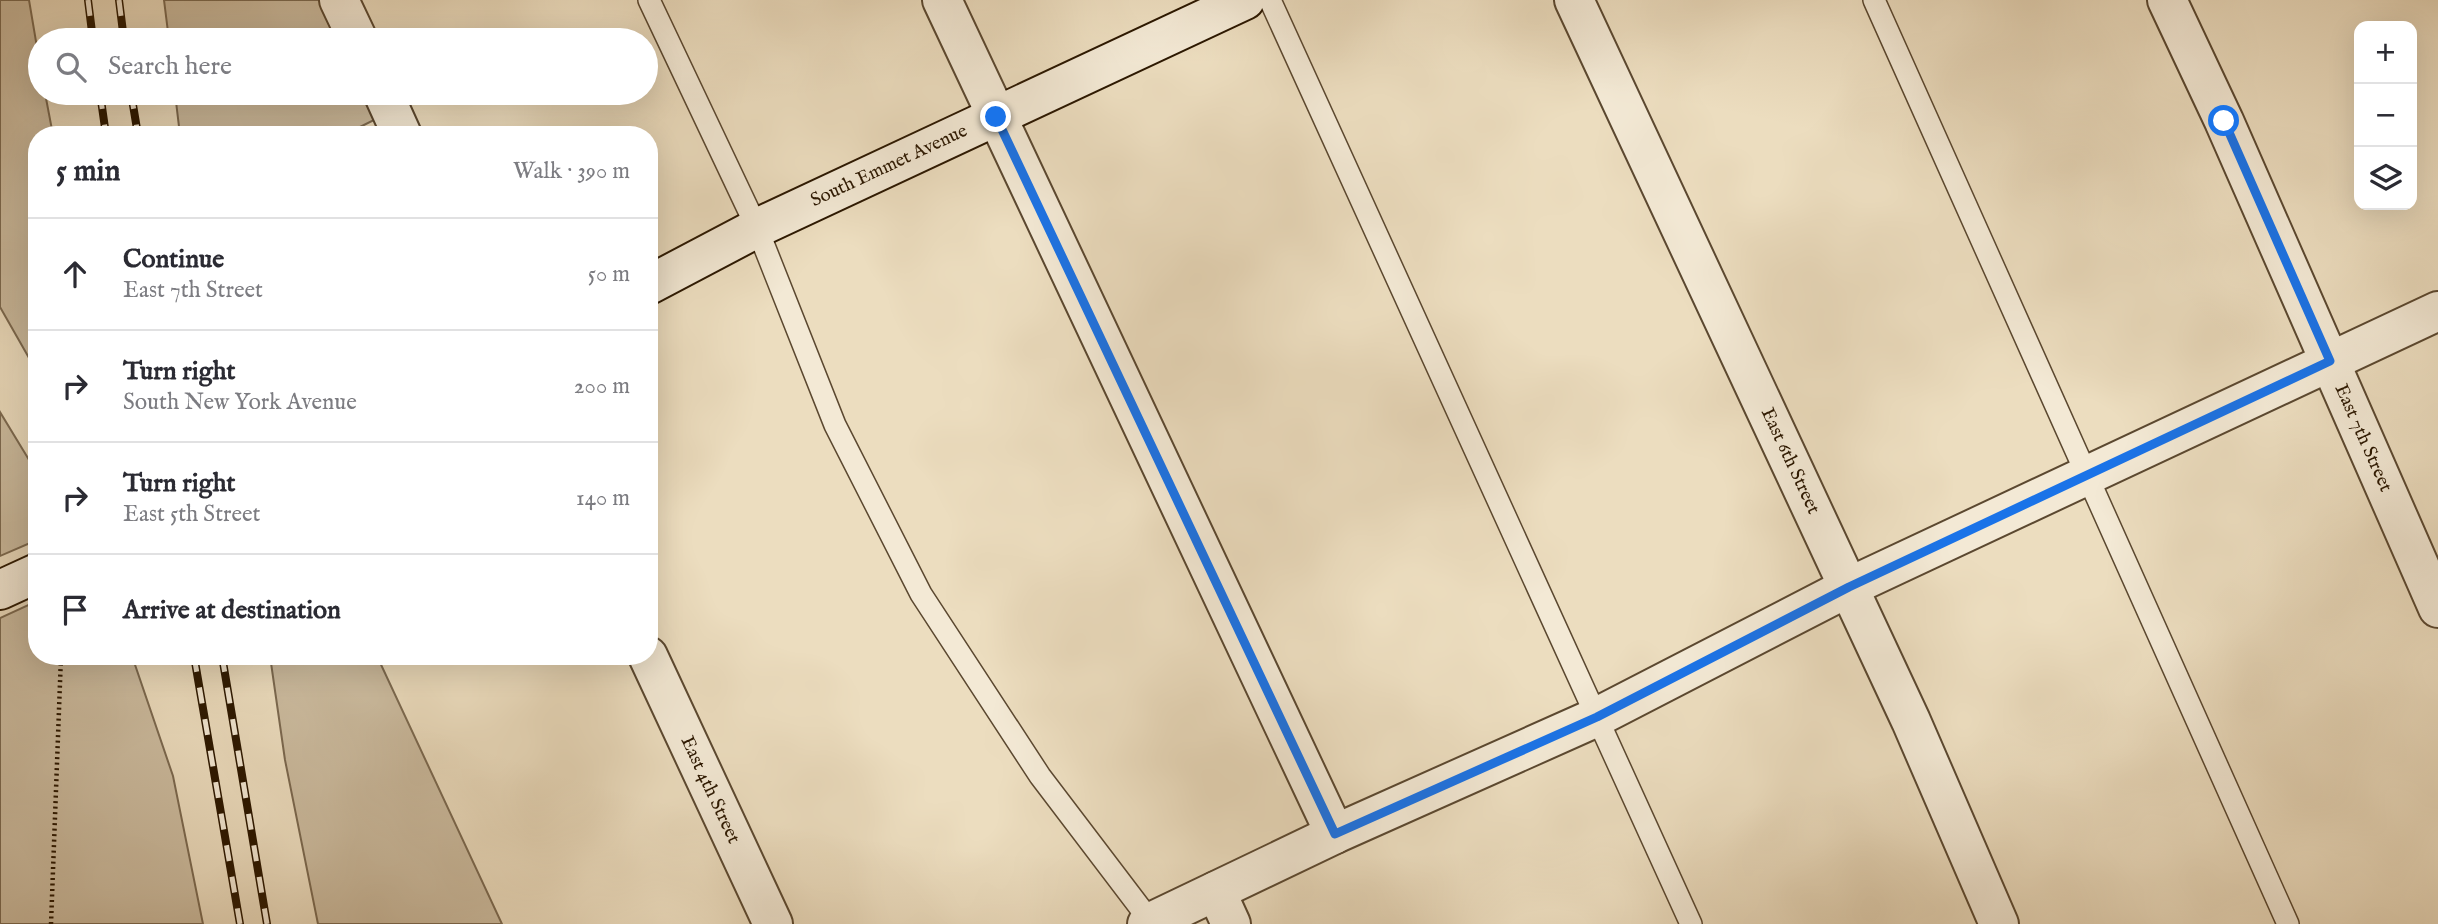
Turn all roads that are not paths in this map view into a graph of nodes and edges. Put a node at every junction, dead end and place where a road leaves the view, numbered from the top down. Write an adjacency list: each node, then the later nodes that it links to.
1 (339, 0): 9 (street)
2 (649, 0): 13 (lane)
3 (942, 0): 11 (street)
4 (1245, 0): 11 (street, South Emmet Avenue)
5 (1270, 0): 23 (lane)
6 (1574, 0): 19 (street, East 6th Street)
7 (1874, 0): 17 (lane)
8 (2167, 0): 16 (street, East 7th Street)
9 (352, 28)
10 (388, 105): 12 (street)
11 (996, 117): 13 (street, South Emmet Avenue); 24 (street)
12 (398, 126)
13 (757, 228): 14 (street, South Emmet Avenue); 26 (lane)
14 (658, 280)
15 (2438, 311): 16 (street)
16 (2330, 361): 17 (street); 21 (street, East 7th Street)
17 (2088, 477): 19 (street); 30 (lane)
18 (28, 577): 20 (street)
19 (1849, 587): 23 (street); 29 (street, East 6th Street)
20 (0, 590)
21 (2438, 608)
22 (652, 665): 27 (street, East 4th Street)
23 (1597, 717): 24 (street); 28 (lane)
24 (1335, 834): 25 (street)
25 (1224, 907): 26 (street)
26 (1149, 923)
27 (773, 924)
28 (1690, 924)
29 (1999, 924)
30 (2288, 924)

